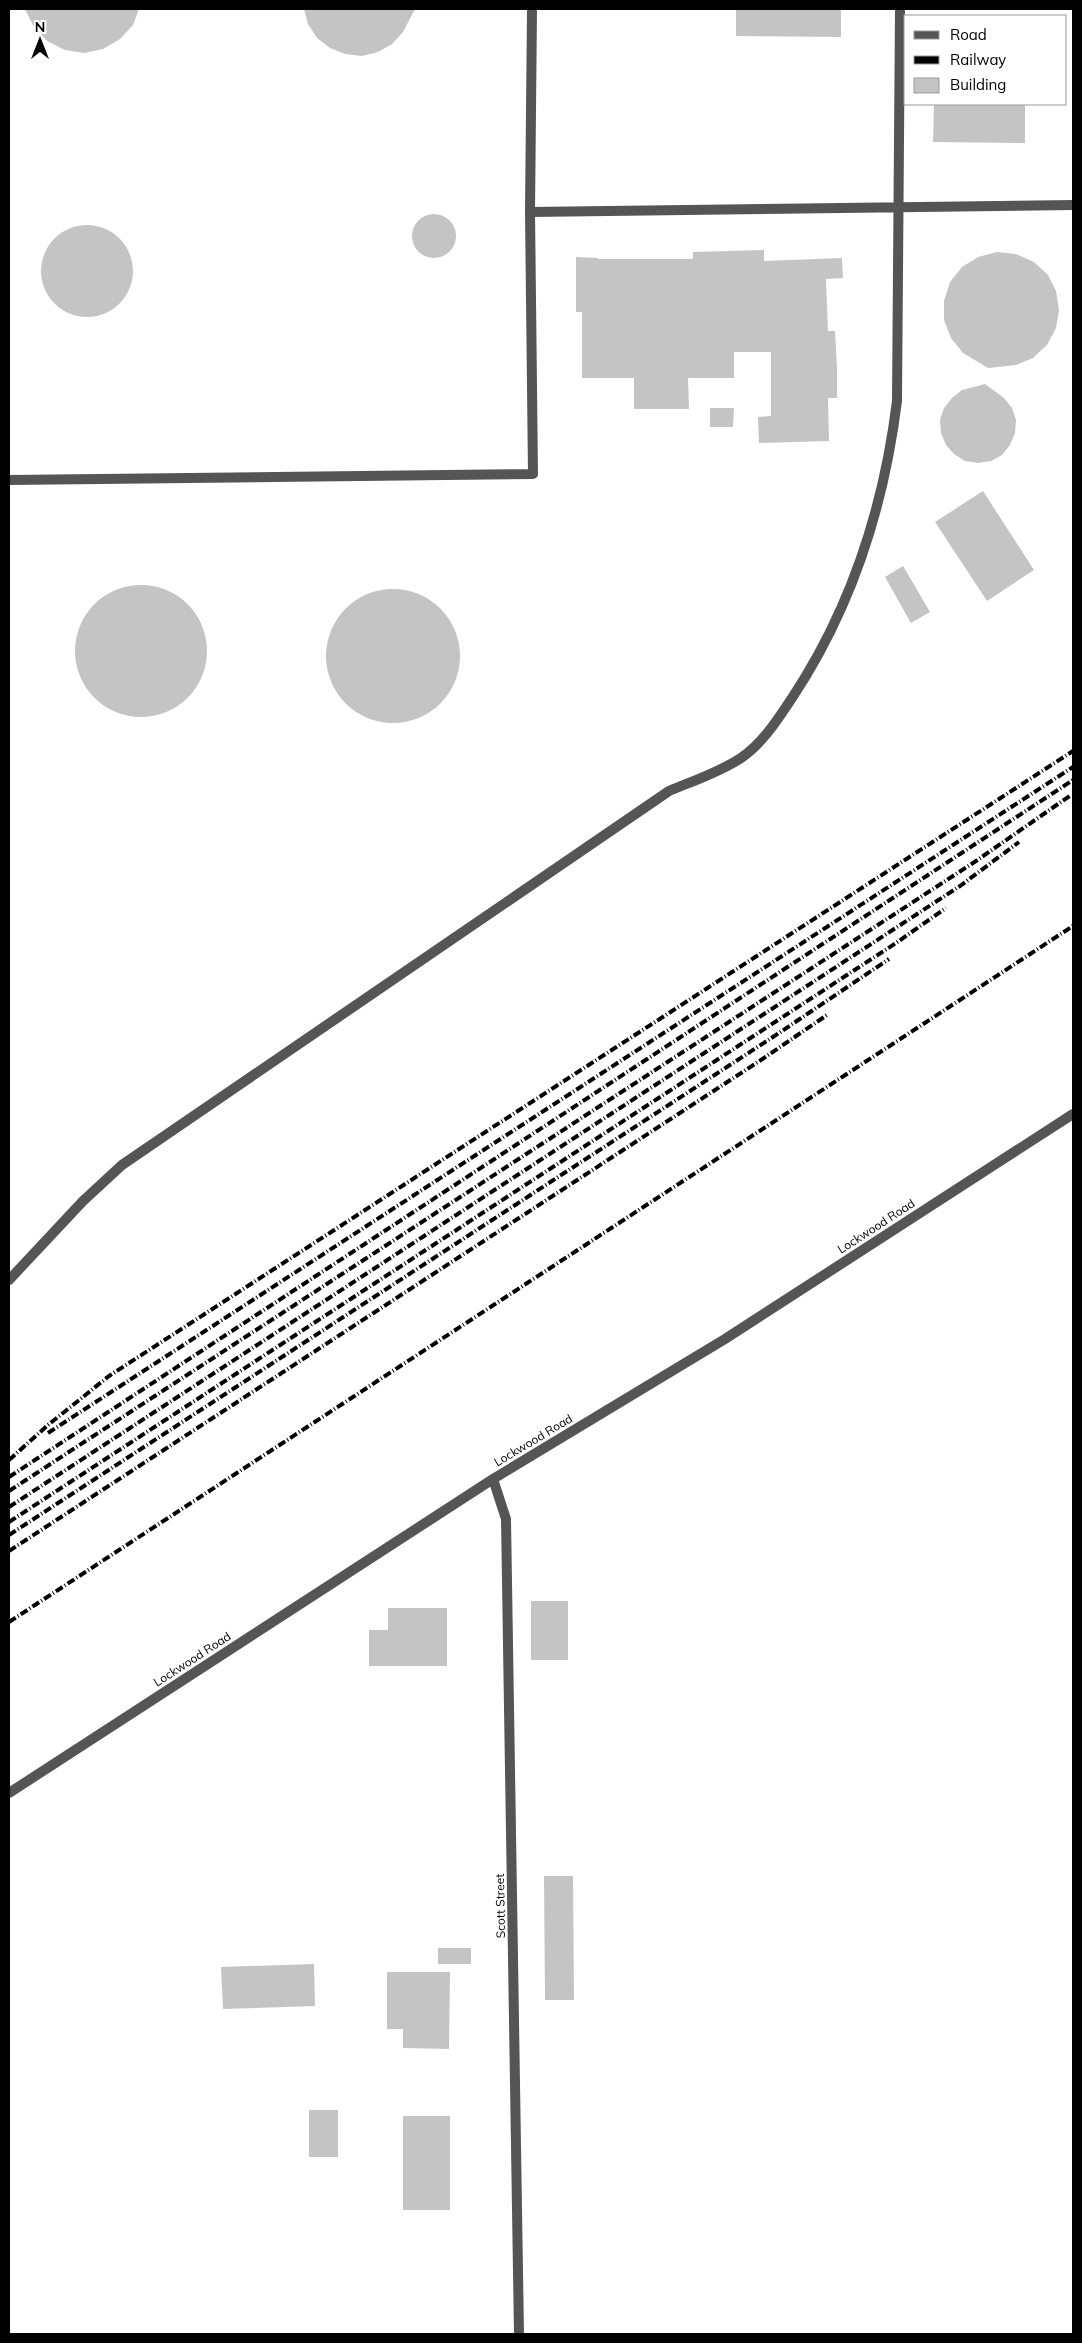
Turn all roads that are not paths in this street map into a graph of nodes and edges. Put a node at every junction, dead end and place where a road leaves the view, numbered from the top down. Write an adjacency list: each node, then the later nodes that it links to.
1 (532, 9): 5 (street)
2 (900, 9): 4 (street)
3 (1073, 205): 4 (street)
4 (898, 207): 5 (street); 8 (street)
5 (530, 212): 6 (street)
6 (9, 480)
7 (1073, 1114): 9 (street, Lockwood Road)
8 (9, 1280)
9 (493, 1479): 10 (street, Lockwood Road); 11 (street, Scott Street)
10 (9, 1793)
11 (519, 2334)

